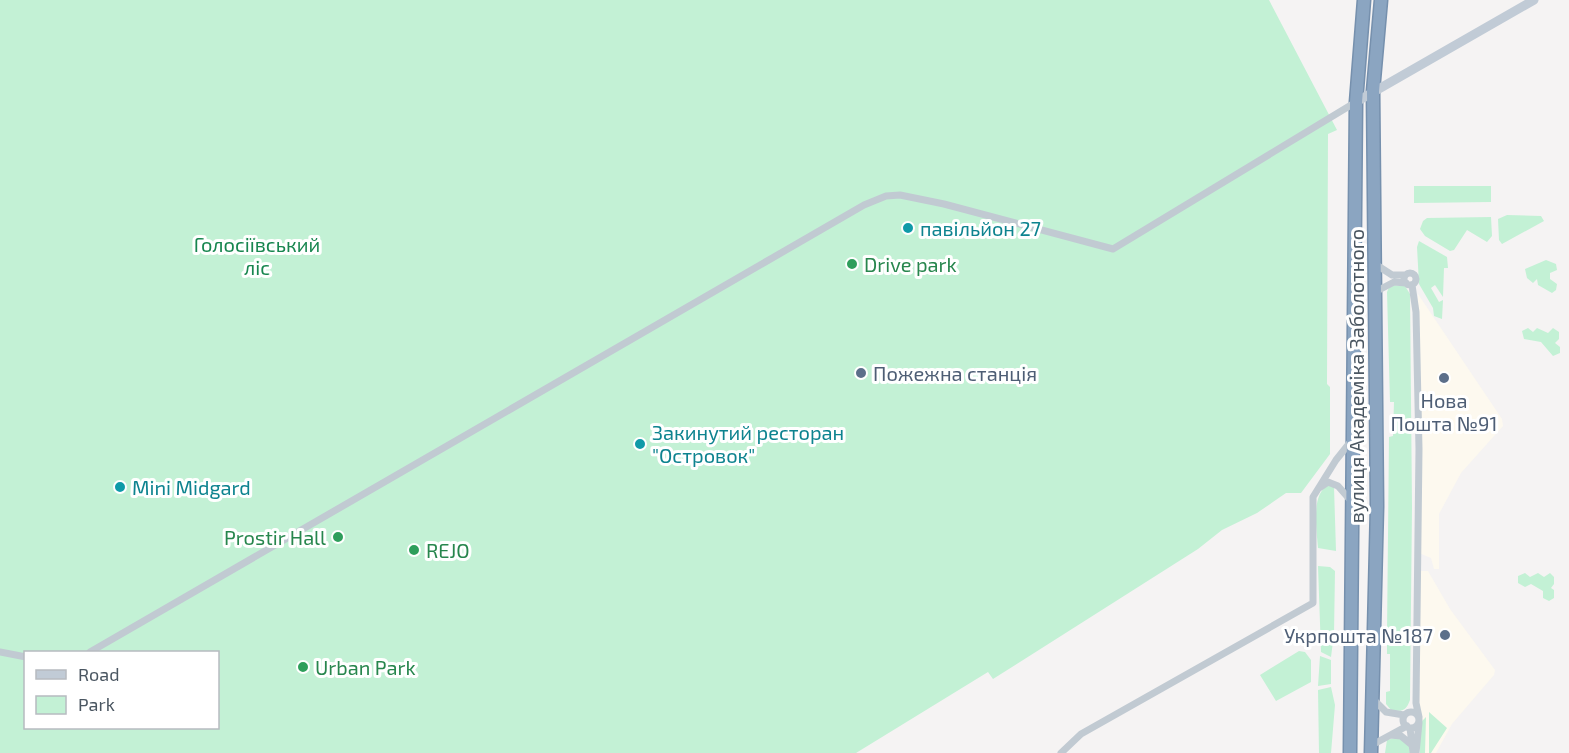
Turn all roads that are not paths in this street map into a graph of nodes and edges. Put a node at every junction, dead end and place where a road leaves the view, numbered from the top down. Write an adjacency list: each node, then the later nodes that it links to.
1 (1364, 0): 5 (highway, вулиця Академіка Заболотного)
2 (1381, 0): 4 (highway, вулиця Академіка Заболотного)
3 (1534, 0): 4 (street)
4 (1373, 91): 5 (street); 6 (highway, вулиця Академіка Заболотного)
5 (1356, 102): 10 (highway, вулиця Академіка Заболотного); 13 (street)
6 (1375, 264): 7 (street); 9 (highway, вулиця Академіка Заболотного)
7 (1405, 275): 8 (street); 8 (street)
8 (1409, 284): 9 (street); 17 (street)
9 (1375, 292): 16 (highway, вулиця Академіка Заболотного)
10 (1352, 440): 11 (street); 12 (highway, вулиця Академіка Заболотного)
11 (1317, 489): 12 (street); 25 (street)
12 (1352, 503): 22 (highway, вулиця Академіка Заболотного)
13 (92, 651)
14 (0, 652): 15 (street)
15 (24, 657)
16 (1374, 700): 18 (street); 23 (highway, вулиця Академіка Заболотного)
17 (1416, 703): 18 (street); 19 (street)
18 (1407, 713): 19 (street); 20 (street)
19 (1419, 719): 20 (street); 24 (street)
20 (1408, 727): 21 (street); 24 (street)
21 (1391, 735): 23 (street); 24 (street)
22 (1348, 749)
23 (1372, 749)
24 (1414, 751)
25 (1061, 753)

